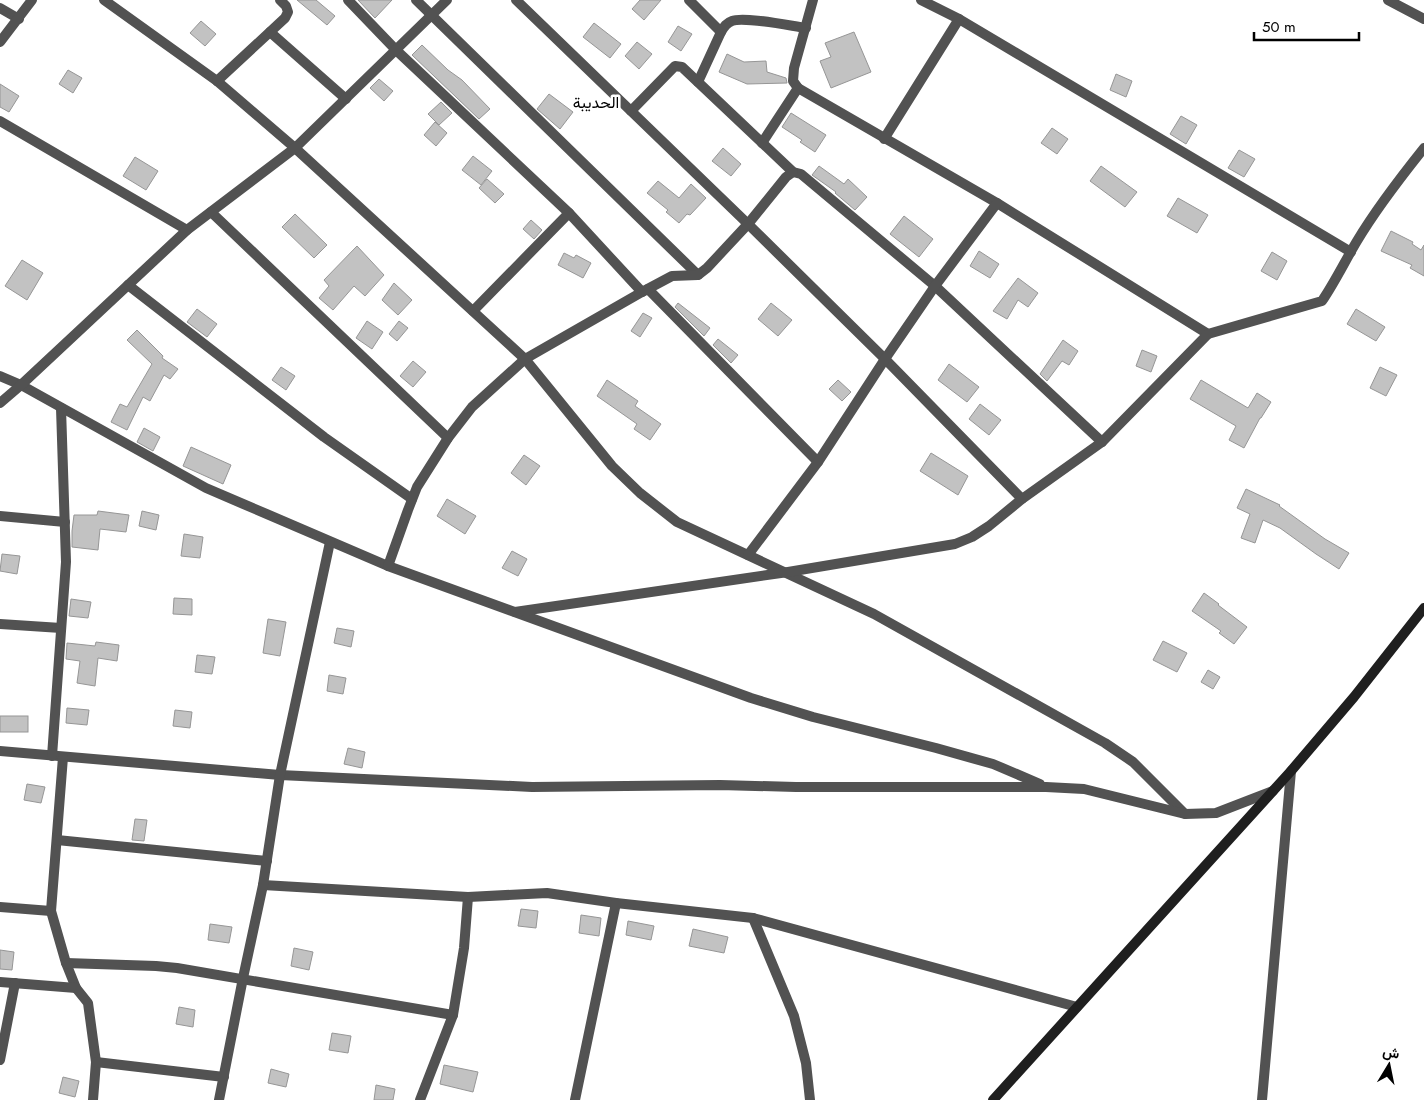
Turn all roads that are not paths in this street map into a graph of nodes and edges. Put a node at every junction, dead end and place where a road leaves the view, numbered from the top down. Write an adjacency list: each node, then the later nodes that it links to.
1 (32, 0): 14 (street)
2 (104, 0): 22 (street)
3 (280, 0): 18 (street)
4 (348, 0): 21 (street)
5 (416, 0): 13 (street)
6 (447, 0): 13 (street)
7 (516, 0): 26 (street)
8 (688, 0): 19 (street)
9 (813, 0): 17 (street)
10 (922, 0): 15 (street)
11 (1388, 0): 16 (street)
12 (0, 8): 14 (street)
13 (431, 16): 21 (street); 39 (street)
14 (18, 19): 20 (street)
15 (959, 19): 28 (street); 38 (street)
16 (1424, 19)
17 (806, 28): 19 (street); 24 (street)
18 (270, 32): 22 (street); 25 (street)
19 (721, 32): 23 (street)
20 (0, 42)
21 (396, 50): 25 (street); 35 (street)
22 (217, 81): 30 (street)
23 (698, 82): 26 (street); 29 (street)
24 (798, 88): 28 (street); 29 (street)
25 (346, 99): 30 (street)
26 (631, 111): 36 (street)
27 (0, 121): 37 (street)
28 (884, 139): 33 (street)
29 (762, 143): 32 (street)
30 (295, 148): 34 (street); 43 (street)
31 (1424, 148): 38 (street)
32 (793, 172): 36 (street); 41 (street)
33 (997, 203): 41 (street); 44 (street)
34 (211, 212): 37 (street); 51 (street)
35 (569, 213): 42 (street); 43 (street)
36 (748, 224): 39 (street); 45 (street)
37 (187, 230): 40 (street)
38 (1350, 252): 44 (street)
39 (698, 275): 42 (street)
40 (128, 284): 48 (street); 54 (street)
41 (936, 286): 45 (street); 52 (street)
42 (645, 291): 46 (street); 53 (street)
43 (473, 311): 46 (street)
44 (1208, 334): 52 (street)
45 (885, 359): 53 (street); 55 (street)
46 (526, 360): 51 (street); 59 (street)
47 (0, 376): 48 (street)
48 (21, 385): 49 (street); 50 (street)
49 (0, 403)
50 (61, 408): 57 (street); 58 (street)
51 (448, 438): 54 (street)
52 (1102, 442): 55 (street)
53 (818, 462): 59 (street)
54 (412, 499): 60 (street)
55 (1022, 499): 61 (street)
56 (0, 516): 57 (street)
57 (65, 522): 65 (street)
58 (330, 542): 60 (street); 70 (street)
59 (748, 555): 61 (street)
60 (388, 566): 63 (street)
61 (788, 572): 63 (street); 73 (street)
62 (1424, 608): 69 (main road)
63 (513, 612): 71 (street)
64 (0, 624): 65 (street)
65 (61, 628): 67 (street)
66 (0, 751): 67 (street)
67 (52, 756): 68 (street)
68 (63, 757): 70 (street); 74 (street)
69 (1291, 771): 72 (main road); 98 (street)
70 (280, 775): 71 (street); 75 (street)
71 (1046, 787): 73 (street)
72 (1273, 791): 73 (street); 87 (main road)
73 (1185, 814)
74 (57, 840): 75 (street); 80 (street)
75 (267, 861): 76 (street)
76 (263, 886): 77 (street); 83 (street)
77 (468, 897): 78 (street); 88 (street)
78 (616, 903): 81 (street); 95 (street)
79 (0, 908): 80 (street)
80 (51, 910): 82 (street)
81 (753, 918): 87 (street); 96 (street)
82 (66, 964): 83 (street); 86 (street)
83 (243, 978): 88 (street); 91 (street)
84 (0, 982): 85 (street)
85 (15, 983): 86 (street); 89 (street)
86 (76, 988): 90 (street)
87 (1078, 1007): 97 (main road)
88 (453, 1015): 94 (street)
89 (0, 1060)
90 (96, 1062): 91 (street); 92 (street)
91 (224, 1077): 93 (street)
92 (93, 1100)
93 (219, 1100)
94 (420, 1100)
95 (575, 1100)
96 (810, 1100)
97 (993, 1100)
98 (1262, 1100)

